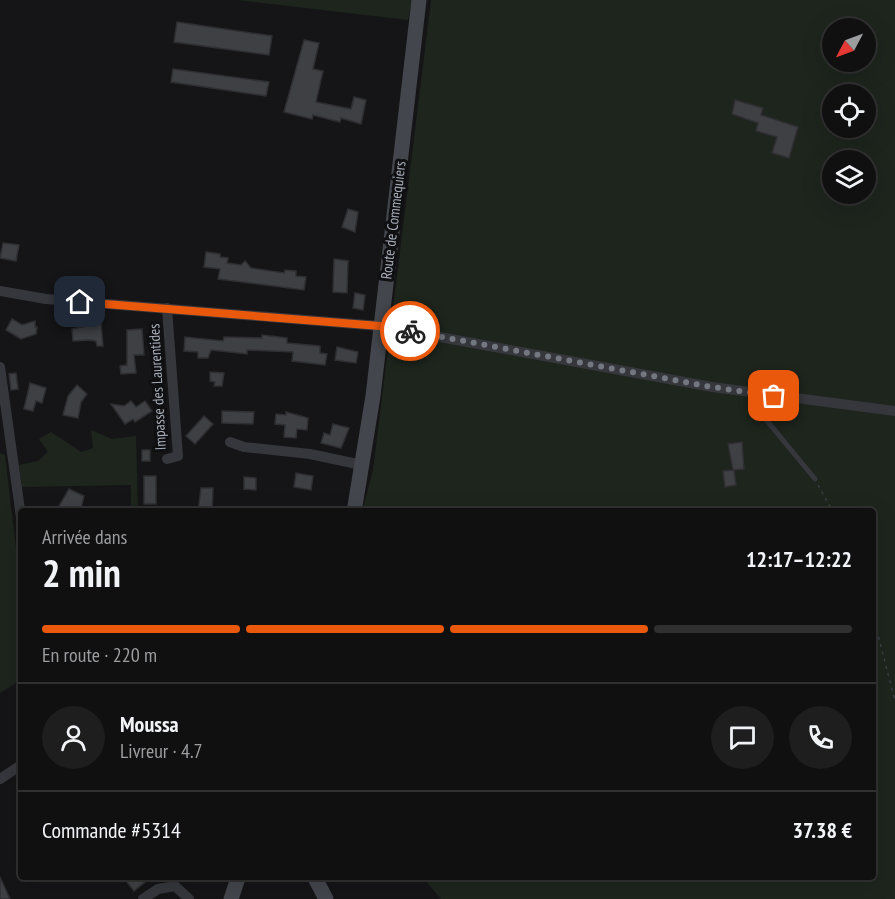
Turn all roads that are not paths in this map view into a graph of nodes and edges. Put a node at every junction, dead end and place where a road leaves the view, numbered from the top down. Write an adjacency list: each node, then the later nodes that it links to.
1 (419, 0): 4 (street, Route de Commequiers)
2 (0, 291): 3 (street)
3 (167, 308): 4 (street); 9 (street, Impasse des Laurentides)
4 (380, 326): 6 (street); 10 (street, Route de Commequiers)
5 (0, 367): 12 (street)
6 (751, 393): 7 (street); 11 (lane)
7 (895, 411)
8 (230, 442): 10 (street)
9 (167, 459)
10 (362, 465): 13 (street, Route de Commequiers)
11 (815, 479)
12 (20, 508)
13 (355, 508)
14 (18, 767): 15 (street)
15 (0, 779)
16 (237, 880): 20 (street)
17 (316, 880): 21 (street)
18 (143, 899): 19 (street)
19 (189, 899)
20 (231, 899)
21 (326, 899)

